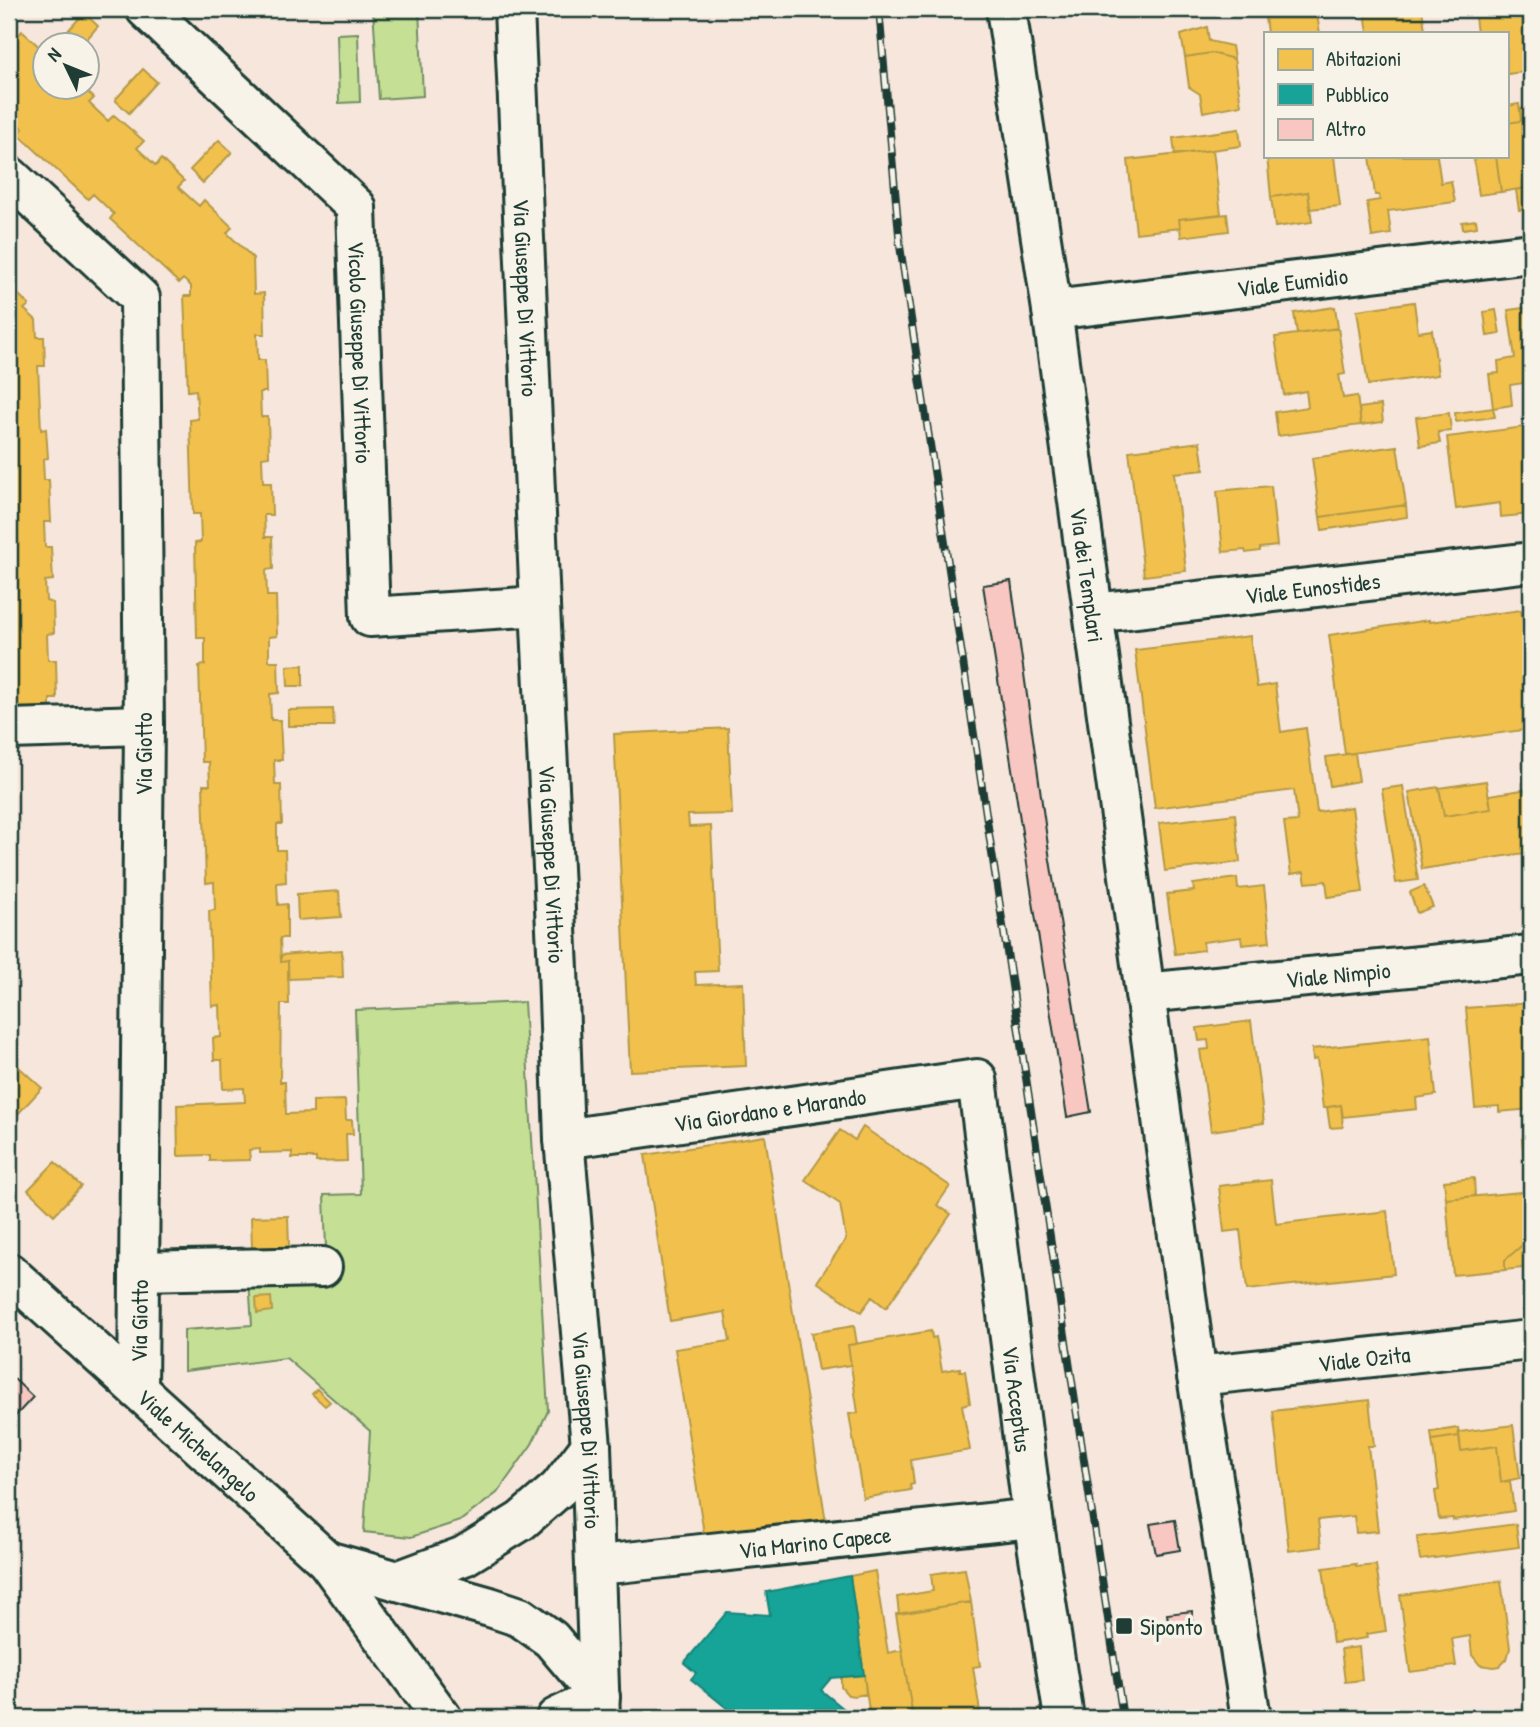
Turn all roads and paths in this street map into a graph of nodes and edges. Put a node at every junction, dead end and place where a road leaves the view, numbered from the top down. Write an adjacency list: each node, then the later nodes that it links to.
1 (146, 9): 8 (street, Vicolo Giuseppe Di Vittorio)
2 (514, 9): 8 (street, Via Giuseppe Di Vittorio)
3 (1006, 9): 6 (street, Via dei Templari)
4 (9, 176): 10 (street, Via Giotto)
5 (1531, 253): 6 (street, Viale Eumidio)
6 (1052, 310): 9 (street, Via dei Templari)
7 (1531, 562): 9 (street, Viale Eunostides)
8 (540, 606): 15 (street, Via Giuseppe Di Vittorio)
9 (1094, 613): 13 (street, Via dei Templari)
10 (144, 725): 11 (street); 17 (street, Via Giotto)
11 (9, 729)
12 (1531, 955): 13 (street, Viale Nimpio)
13 (1145, 993): 20 (street, Via dei Templari)
14 (977, 1079): 15 (street, Via Giordano e Marando); 23 (street, Via Acceptus)
15 (564, 1139): 22 (street, Via Giuseppe Di Vittorio)
16 (322, 1267): 17 (street)
17 (139, 1271): 21 (street, Via Giotto)
18 (9, 1273): 21 (street, Viale Michelangelo)
19 (1531, 1340): 20 (street, Viale Ozita)
20 (1197, 1376): 31 (street, Via dei Templari)
21 (138, 1390): 24 (street, Viale Michelangelo)
22 (592, 1446): 25 (street, Via Giuseppe Di Vittorio); 26 (street)
23 (1033, 1518): 25 (street, Via Marino Capece); 30 (street, Via Acceptus)
24 (327, 1561): 26 (street, Viale Michelangelo); 28 (street, Viale Michelangelo)
25 (596, 1564): 27 (street, Via Giuseppe Di Vittorio)
26 (397, 1581): 27 (street, Viale Michelangelo)
27 (600, 1708): 29 (street)
28 (442, 1718)
29 (556, 1718)
30 (1064, 1718)
31 (1251, 1718)

